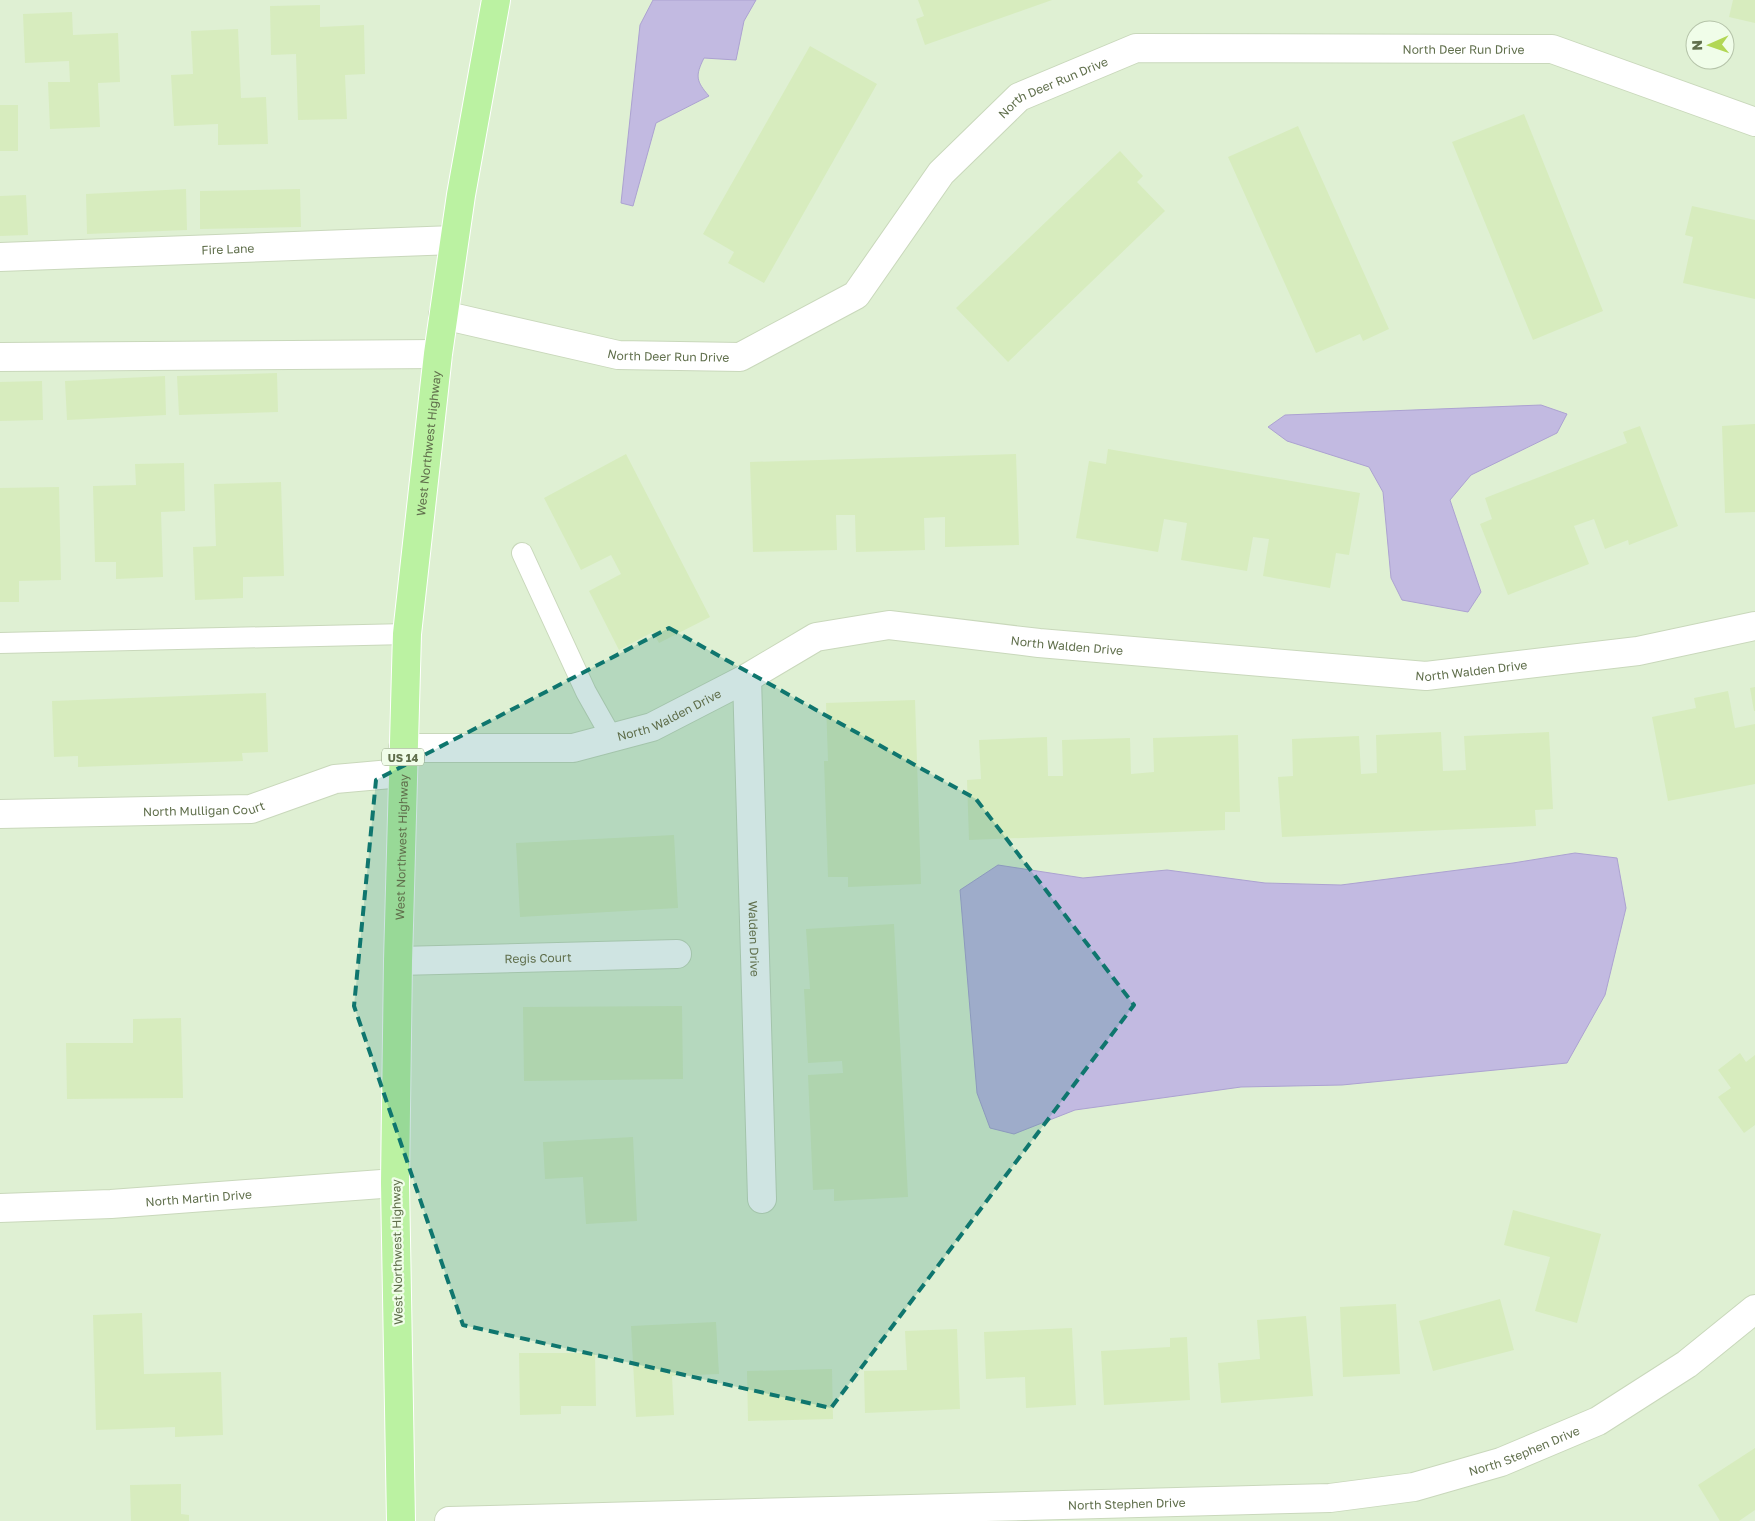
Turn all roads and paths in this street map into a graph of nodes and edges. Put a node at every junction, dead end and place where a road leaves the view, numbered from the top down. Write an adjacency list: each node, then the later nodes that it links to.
1 (496, 0): 3 (main road, West Northwest Highway / US 14)
2 (1755, 122): 5 (street, North Deer Run Drive)
3 (454, 240): 4 (street, Fire Lane); 5 (main road, West Northwest Highway / US 14)
4 (0, 256)
5 (443, 315): 6 (main road, West Northwest Highway / US 14)
6 (438, 354): 7 (street); 10 (main road, West Northwest Highway / US 14)
7 (0, 357)
8 (522, 553): 13 (lane)
9 (1755, 626): 12 (street, North Walden Drive)
10 (407, 634): 11 (lane); 14 (main road, West Northwest Highway / US 14)
11 (0, 643)
12 (747, 678): 13 (street, North Walden Drive); 19 (street, Walden Drive)
13 (612, 738): 14 (street, North Walden Drive)
14 (403, 761): 15 (street, North Mulligan Court); 17 (main road, West Northwest Highway / US 14)
15 (0, 814)
16 (677, 954): 17 (street, Regis Court)
17 (398, 961): 18 (main road, West Northwest Highway / US 14)
18 (396, 1183): 20 (street, North Martin Drive); 22 (main road, West Northwest Highway / US 14)
19 (762, 1199)
20 (0, 1208)
21 (1755, 1309): 23 (street, North Stephen Drive)
22 (402, 1521)
23 (449, 1521)

